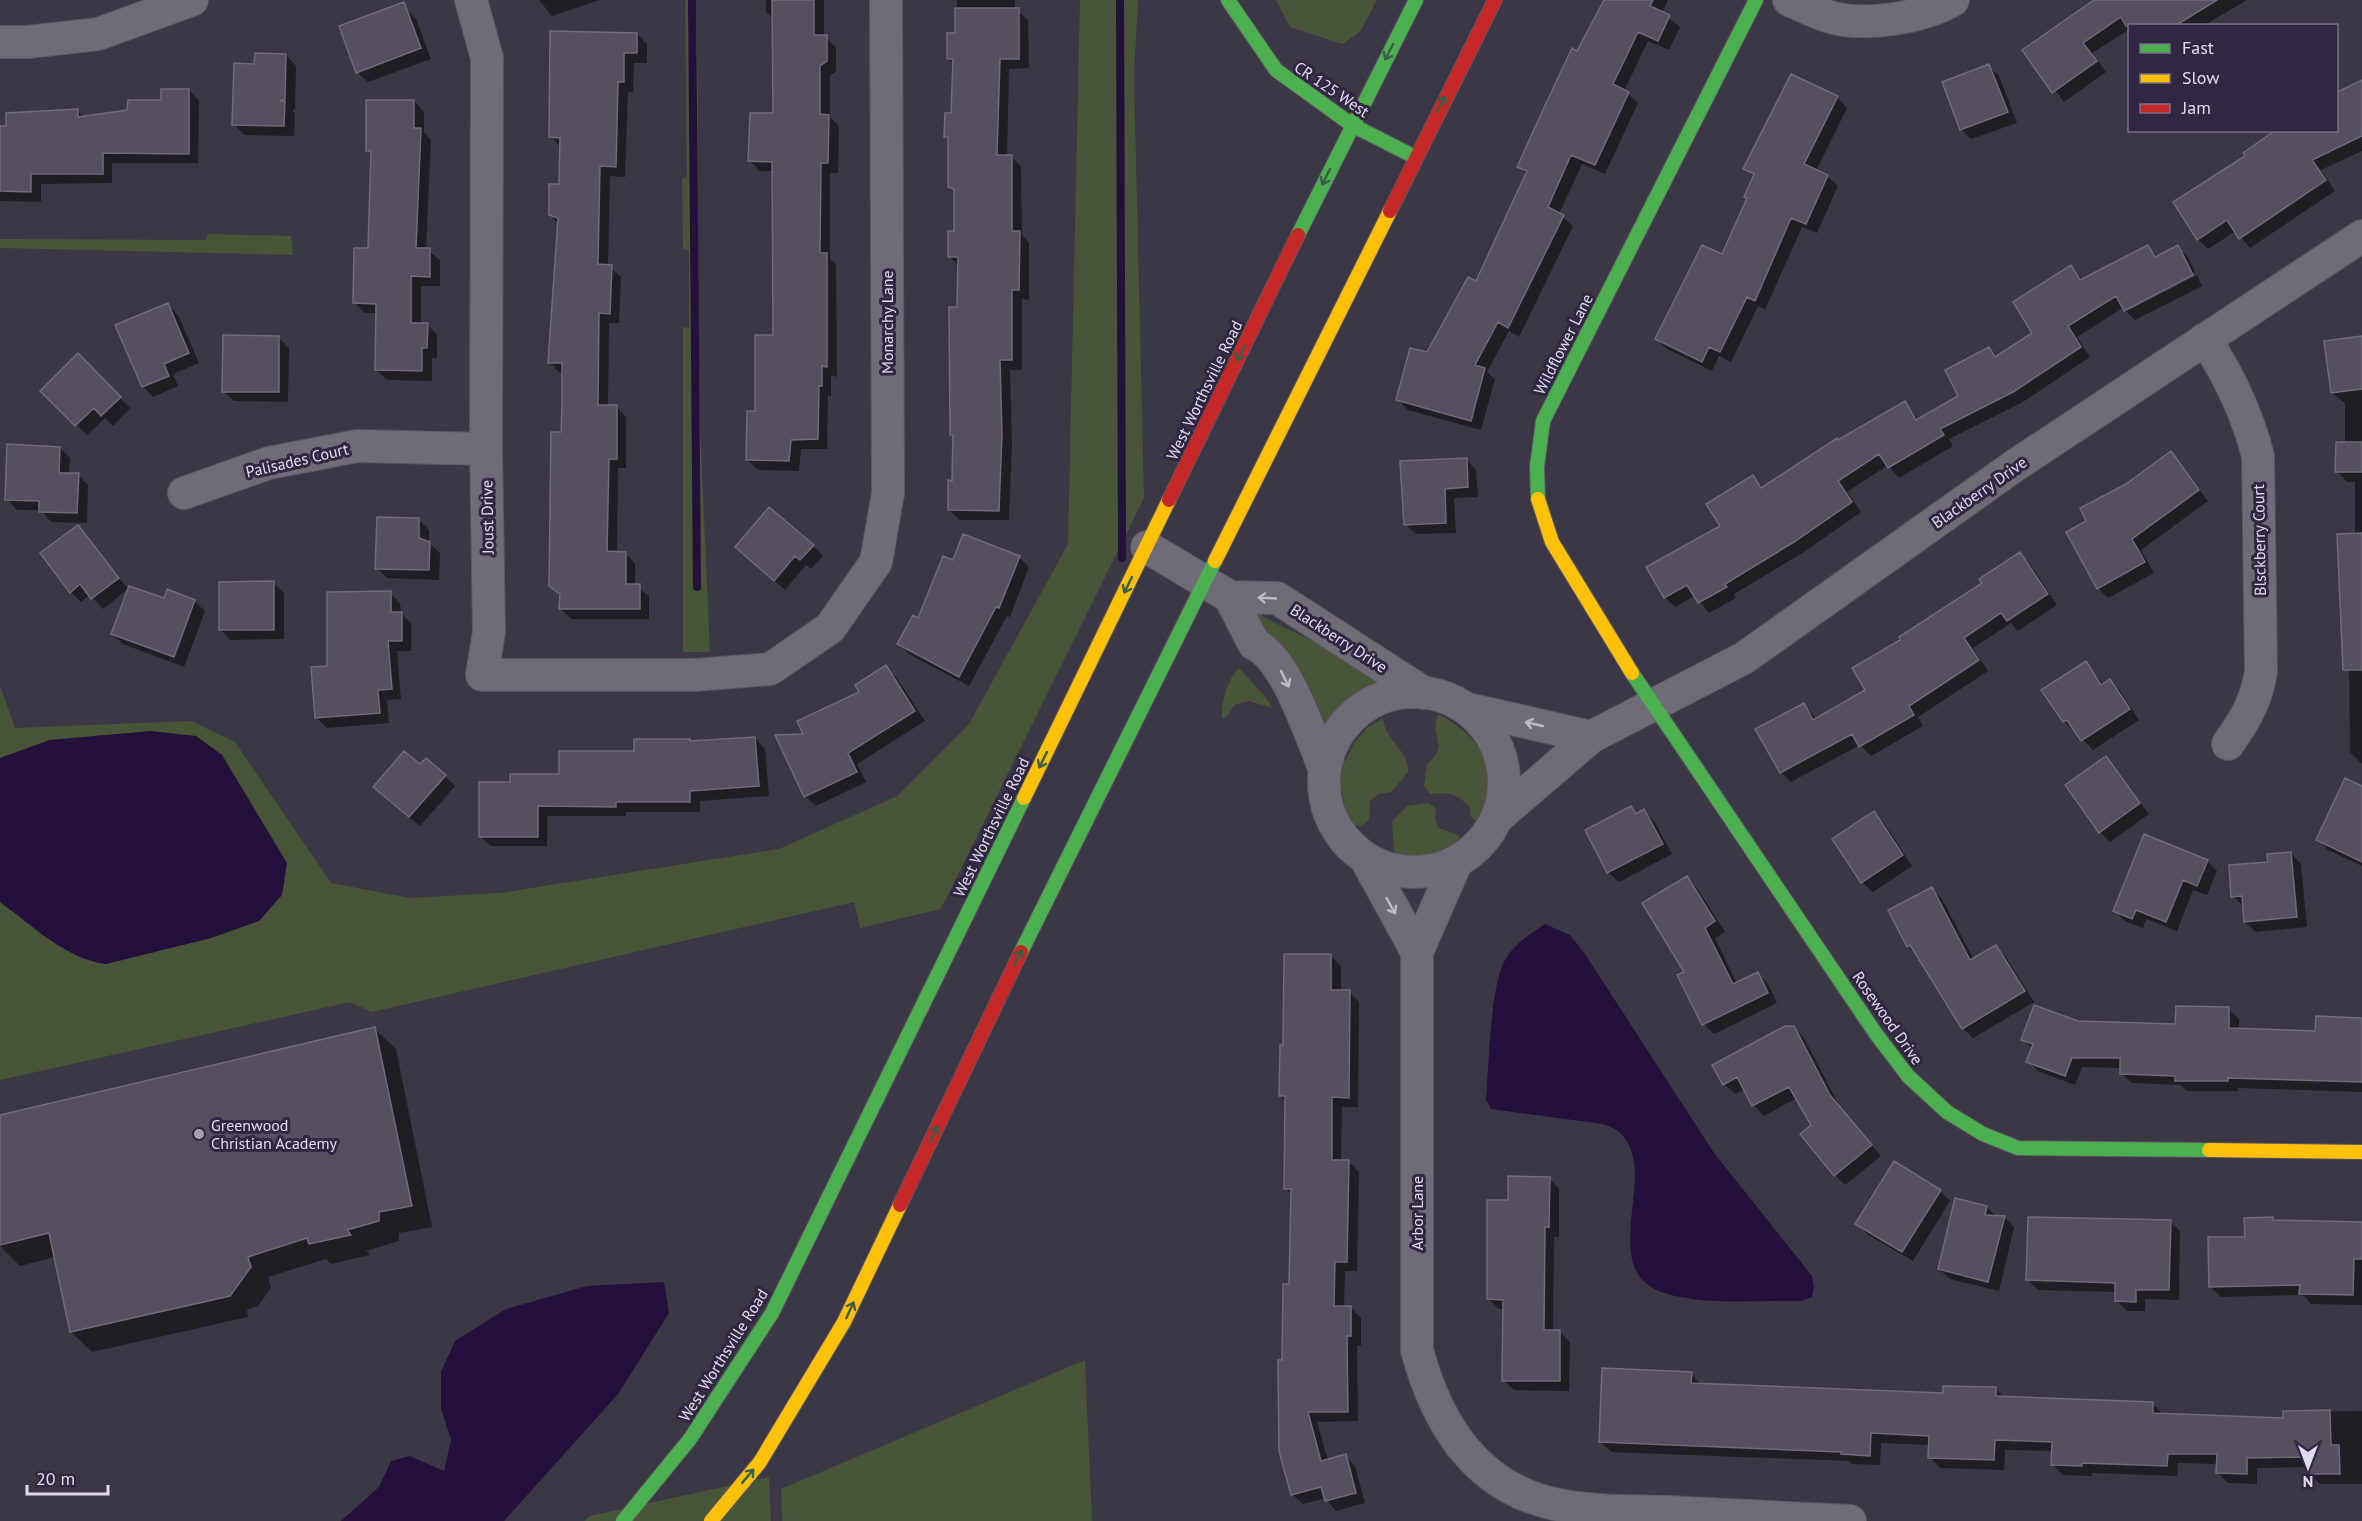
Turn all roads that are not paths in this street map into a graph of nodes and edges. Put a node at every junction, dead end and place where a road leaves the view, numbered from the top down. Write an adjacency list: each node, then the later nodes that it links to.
1 (192, 0): 10 (street)
2 (471, 0): 15 (street, Joust Drive)
3 (886, 0): 19 (street, Monarchy Lane)
4 (1228, 0): 11 (main road, CR 125 West)
5 (1416, 0): 11 (main road, West Worthsville Road, one-way to 11)
6 (1494, 0): 12 (main road, one-way to 6)
7 (1756, 0): 21 (main road, Wildflower Lane)
8 (1789, 0): 9 (street)
9 (1953, 0)
10 (0, 42)
11 (1352, 124): 12 (main road, CR 125 West); 17 (main road, West Worthsville Road, one-way to 17)
12 (1415, 156): 18 (main road)
13 (2362, 236): 14 (street, Blackberry Drive)
14 (2205, 339): 21 (street, Blackberry Drive); 24 (street, Blsckberry Court)
15 (486, 449): 16 (street, Palisades Court); 19 (street, Joust Drive)
16 (184, 493)
17 (1147, 547): 18 (street); 31 (main road, West Worthsville Road, one-way to 31)
18 (1217, 589): 20 (street, Blackberry Drive, one-way to 18); 25 (street, Blackberry Drive, one-way to 25); 32 (main road, one-way to 18)
19 (830, 628)
20 (1424, 693): 22 (street, Blackberry Drive); 25 (street, Blackberry Drive)
21 (1652, 705): 23 (street, Blackberry Drive); 30 (main road, Rosewood Drive)
22 (1468, 709): 23 (street, Blackberry Drive, one-way to 22); 26 (street, Blackberry Drive)
23 (1591, 737): 26 (street, Blackberry Drive)
24 (2228, 744)
25 (1324, 767): 27 (street, Blackberry Drive)
26 (1499, 816): 28 (street, Blackberry Drive)
27 (1366, 859): 28 (street, Blackberry Drive); 29 (street, Arbor Lane, one-way to 29)
28 (1456, 863): 29 (street, Arbor Lane)
29 (1417, 952): 33 (street, Arbor Lane)
30 (2362, 1152)
31 (623, 1521)
32 (711, 1521)
33 (1850, 1521)

